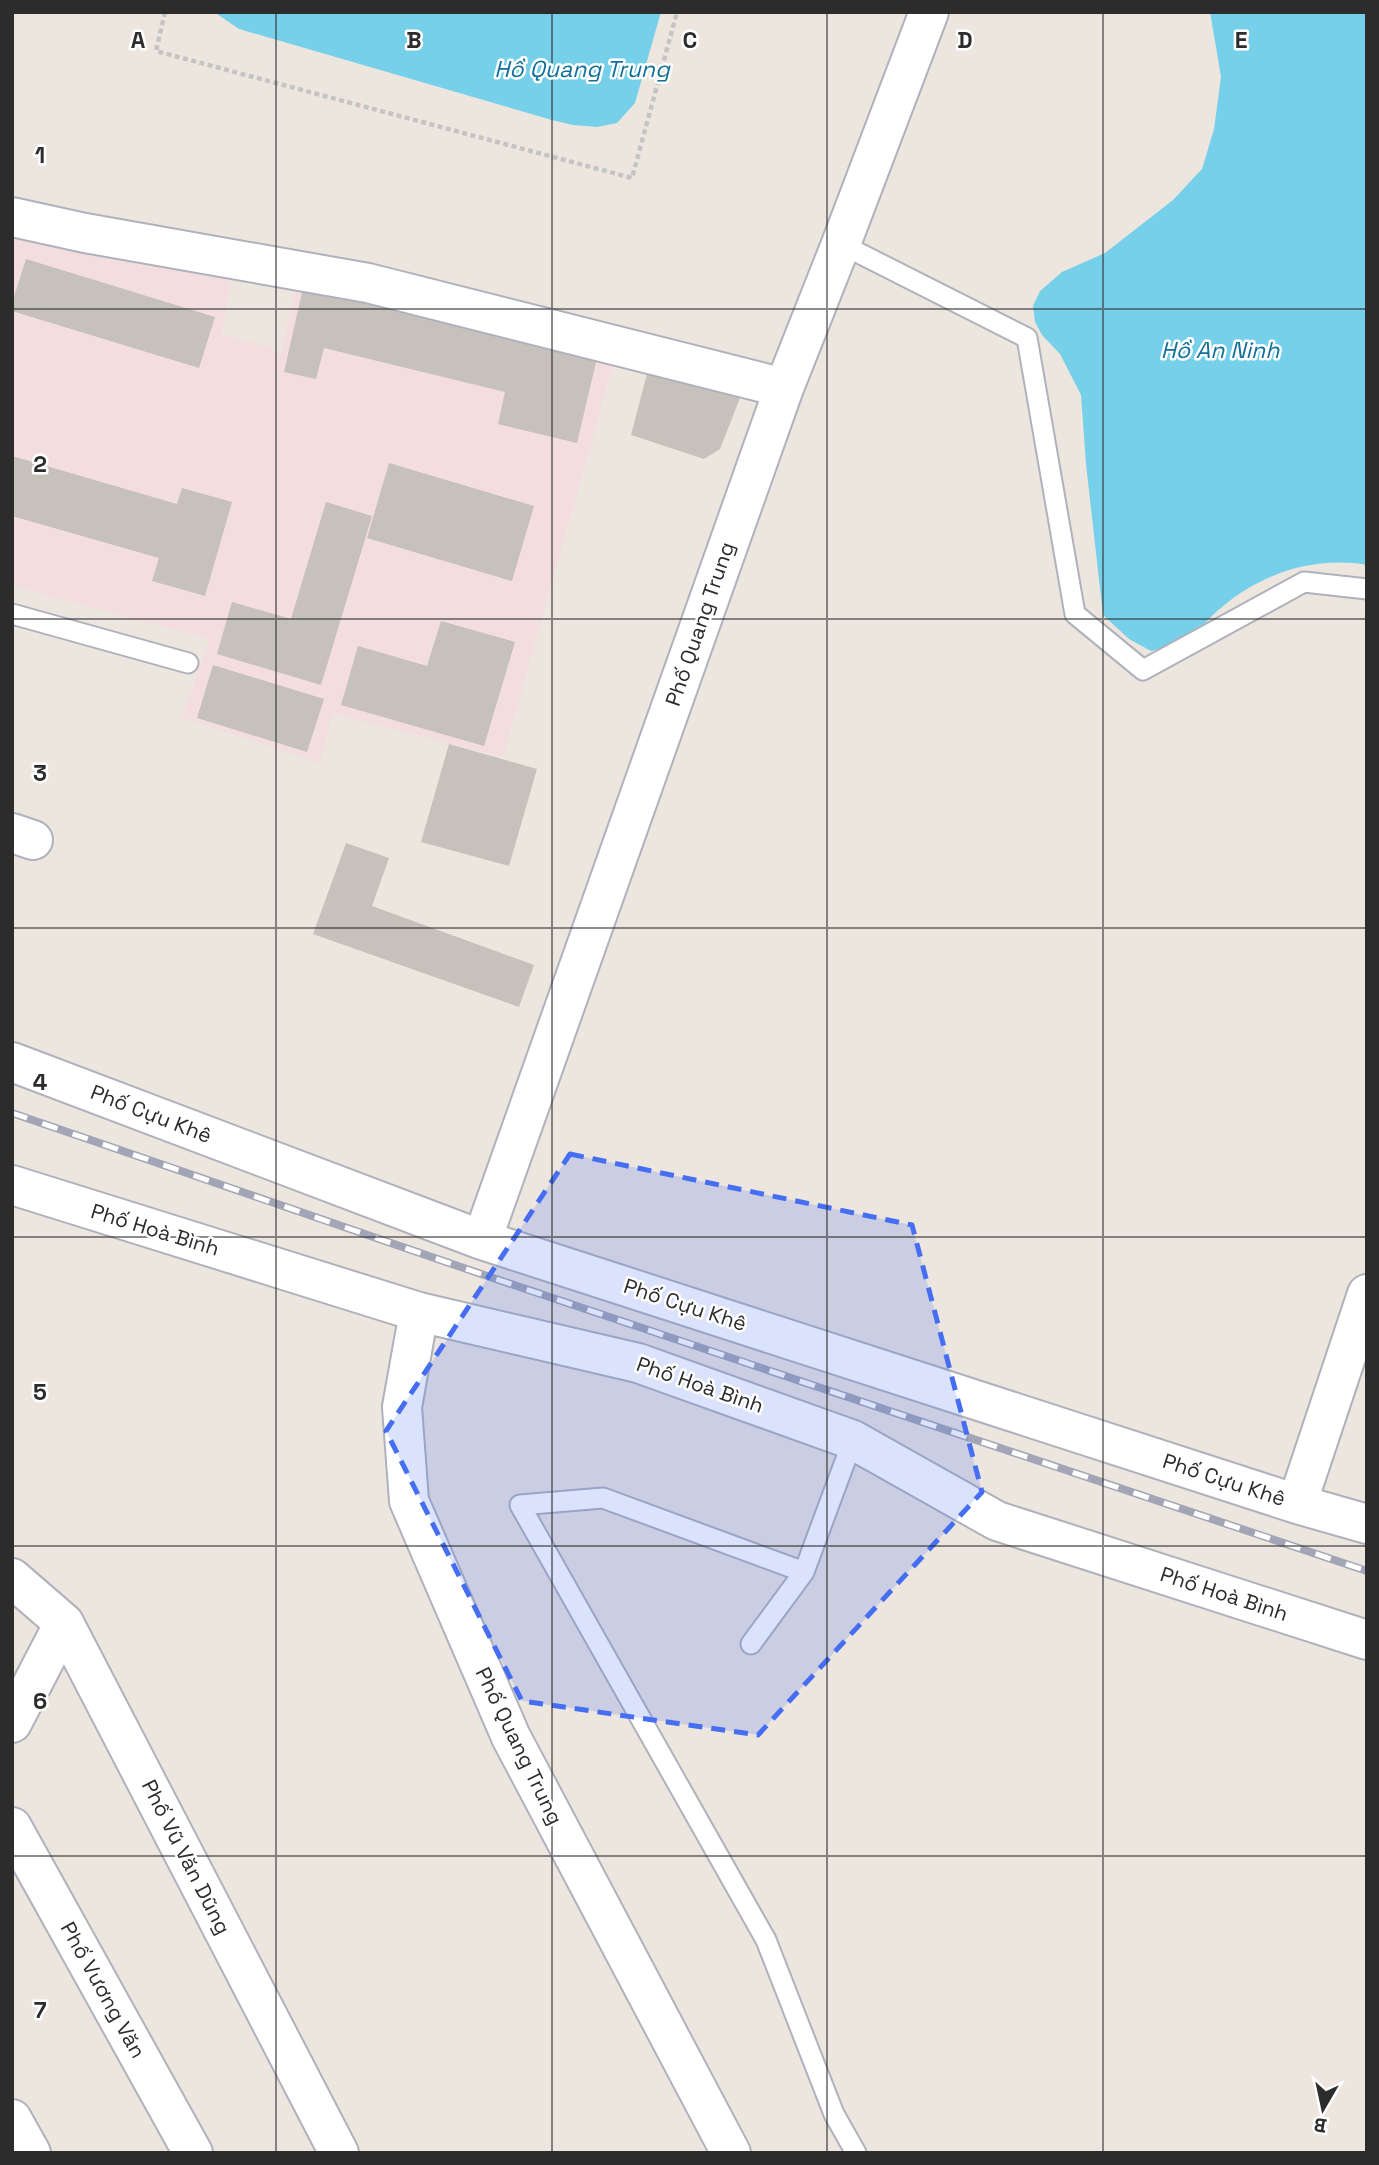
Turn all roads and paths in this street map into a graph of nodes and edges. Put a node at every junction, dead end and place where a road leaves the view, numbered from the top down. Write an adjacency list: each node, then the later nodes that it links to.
1 (165, 12): 2 (path)
2 (677, 12)
3 (929, 12): 5 (street, Phố Quang Trung)
4 (12, 217): 6 (street)
5 (841, 244): 6 (street, Phố Quang Trung); 7 (lane)
6 (784, 388): 12 (street, Phố Quang Trung)
7 (1367, 589)
8 (12, 614): 9 (lane)
9 (188, 663)
10 (12, 1062): 12 (street, Phố Cựu Khê)
11 (12, 1185): 14 (street, Phố Hoà Bình)
12 (482, 1240): 16 (street, Phố Cựu Khê)
13 (1367, 1294): 16 (street)
14 (419, 1312): 15 (street, Phố Hoà Bình); 29 (street, Phố Quang Trung)
15 (853, 1440): 18 (lane); 21 (street, Phố Hoà Bình)
16 (1297, 1504): 17 (street, Phố Cựu Khê)
17 (1367, 1524)
18 (804, 1572): 22 (lane); 30 (lane)
19 (12, 1577): 20 (street, Phố Vũ Văn Dũng)
20 (64, 1623): 23 (street); 28 (street, Phố Vũ Văn Dũng)
21 (1367, 1640)
22 (751, 1644)
23 (12, 1723)
24 (12, 1827): 27 (street, Phố Vương Văn)
25 (12, 2119): 26 (street)
26 (31, 2153)
27 (193, 2153)
28 (339, 2153)
29 (731, 2153)
30 (856, 2153)

